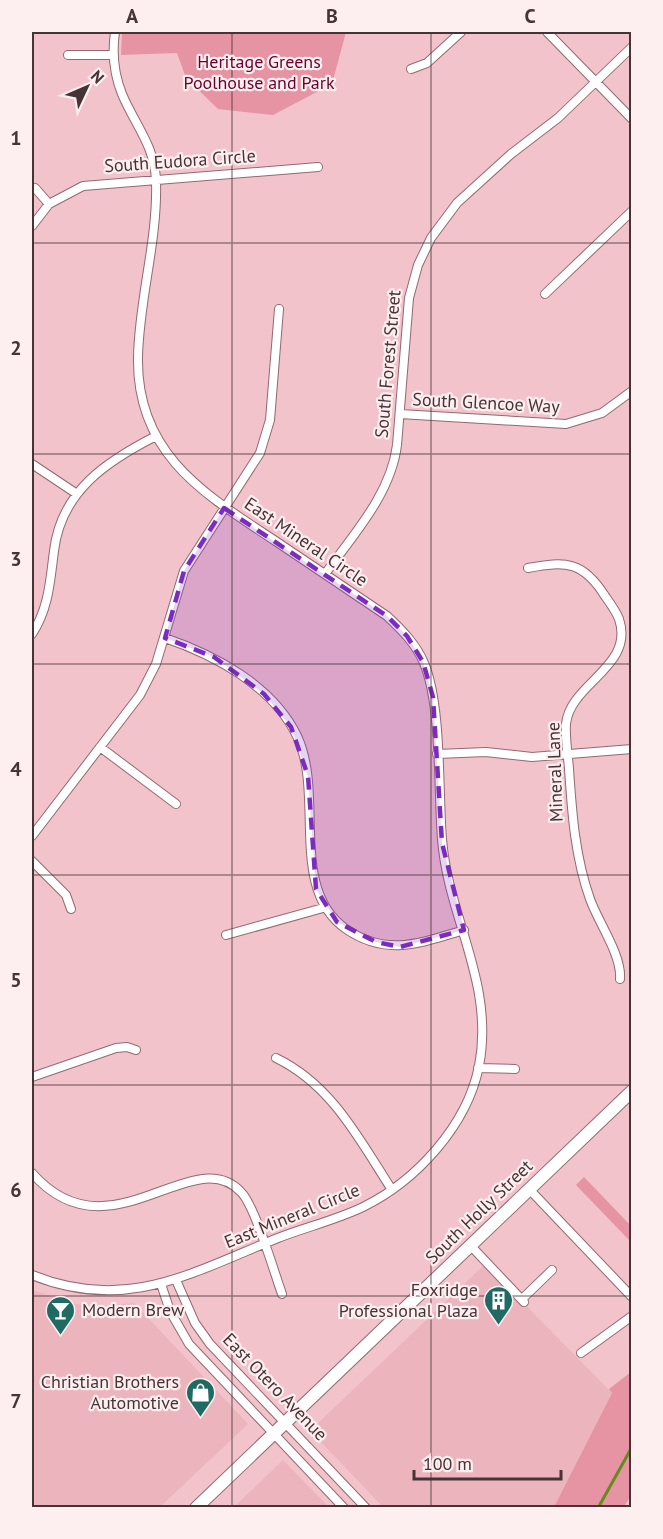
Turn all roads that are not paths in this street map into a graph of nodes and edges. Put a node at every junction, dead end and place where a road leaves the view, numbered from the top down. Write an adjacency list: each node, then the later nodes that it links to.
1 (115, 32): 6 (street, East Mineral Circle)
2 (461, 32): 7 (street)
3 (547, 32): 8 (street)
4 (632, 47): 8 (street, South Forest Street)
5 (68, 55): 6 (street)
6 (113, 55): 11 (street, East Mineral Circle)
7 (411, 69)
8 (596, 82): 9 (street); 19 (street, South Forest Street)
9 (632, 119)
10 (318, 167): 11 (street, South Eudora Circle)
11 (156, 181): 13 (street, South Eudora Circle); 20 (street, East Mineral Circle)
12 (35, 188): 13 (street)
13 (49, 204): 15 (street, South Eudora Circle)
14 (632, 210): 16 (street)
15 (32, 226)
16 (545, 294)
17 (279, 309): 23 (street)
18 (632, 391): 19 (street, South Glencoe Way)
19 (400, 414): 25 (street, South Forest Street)
20 (156, 436): 22 (street); 23 (street, East Mineral Circle)
21 (32, 464): 22 (street)
22 (77, 494): 26 (street)
23 (224, 508): 25 (street, East Mineral Circle); 28 (street)
24 (528, 568): 32 (street, Mineral Lane)
25 (325, 574): 31 (street, East Mineral Circle)
26 (35, 619): 27 (street)
27 (32, 634)
28 (165, 638): 29 (street); 36 (street)
29 (100, 747): 33 (street); 34 (street)
30 (632, 749): 32 (street)
31 (437, 754): 32 (street); 38 (street, East Mineral Circle)
32 (568, 754): 40 (street, Mineral Lane)
33 (176, 804)
34 (32, 836)
35 (32, 861): 37 (street)
36 (323, 908): 38 (street); 39 (street)
37 (71, 909)
38 (464, 930): 43 (street, East Mineral Circle)
39 (226, 935)
40 (620, 979)
41 (136, 1050): 45 (street)
42 (276, 1058): 49 (street)
43 (478, 1068): 44 (street); 49 (street, East Mineral Circle)
44 (515, 1069)
45 (32, 1077)
46 (632, 1091): 48 (main road, South Holly Street)
47 (32, 1173): 50 (street)
48 (529, 1189): 51 (main road, South Holly Street); 57 (street)
49 (392, 1190): 50 (street, East Mineral Circle)
50 (264, 1245): 54 (street, East Mineral Circle); 56 (street)
51 (470, 1245): 52 (street); 60 (main road, South Holly Street)
52 (552, 1270)
53 (32, 1275): 55 (street, East Mineral Circle)
54 (176, 1280): 55 (street, East Mineral Circle); 60 (street, East Otero Avenue)
55 (161, 1284): 61 (street, East Otero Avenue)
56 (282, 1294)
57 (632, 1297)
58 (632, 1316): 59 (street)
59 (581, 1353)
60 (286, 1421): 61 (main road, South Holly Street); 64 (street, East Otero Avenue)
61 (273, 1433): 62 (main road, South Holly Street); 63 (street, East Otero Avenue)
62 (196, 1508)
63 (344, 1508)
64 (366, 1508)

